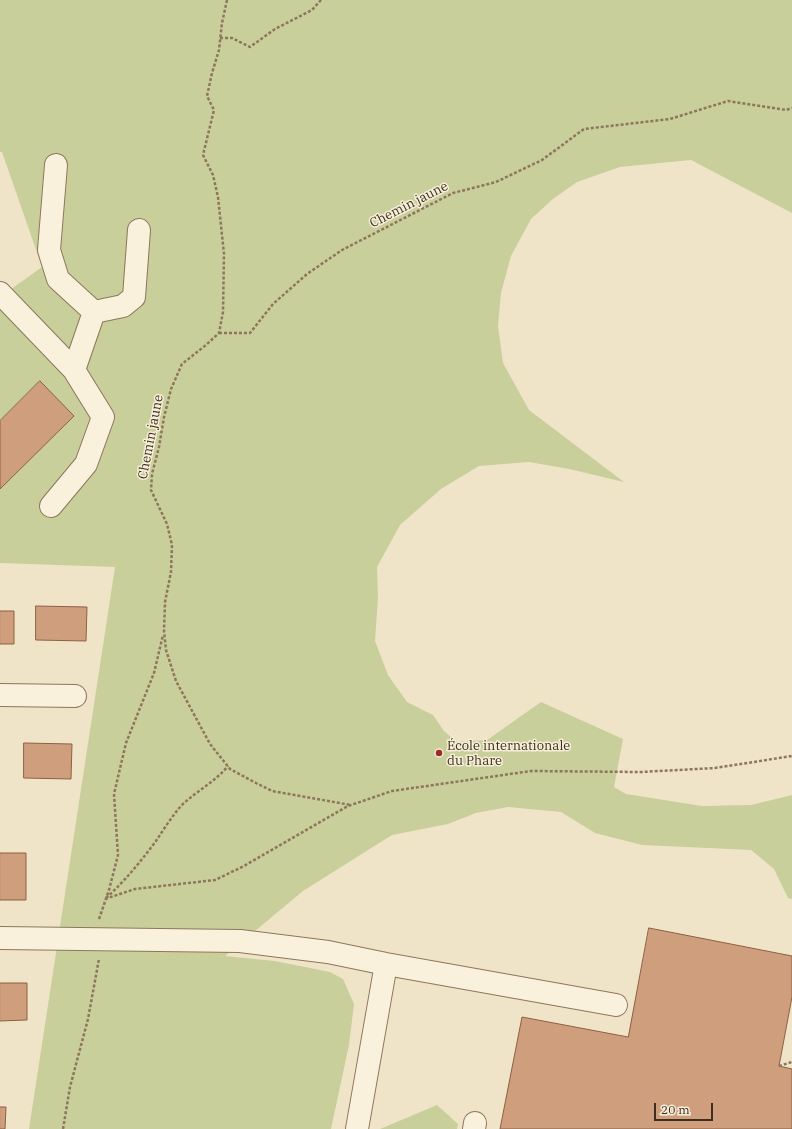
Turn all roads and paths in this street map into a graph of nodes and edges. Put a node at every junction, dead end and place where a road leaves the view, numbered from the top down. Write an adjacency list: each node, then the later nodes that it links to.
1 (227, 0): 3 (path)
2 (321, 0): 3 (path)
3 (220, 38): 9 (path)
4 (792, 108): 9 (path, Chemin jaune)
5 (56, 164): 8 (street)
6 (138, 230): 8 (street)
7 (0, 293): 10 (street)
8 (94, 312): 10 (street)
9 (218, 333): 12 (path, Chemin jaune)
10 (74, 370): 11 (street)
11 (51, 506)
12 (164, 631): 16 (path); 18 (path)
13 (0, 695): 14 (street)
14 (75, 696)
15 (792, 756): 17 (path)
16 (228, 766): 17 (path); 18 (path)
17 (351, 805): 18 (path)
18 (105, 898): 20 (path)
19 (0, 938): 20 (street)
20 (101, 940): 21 (street); 25 (path)
21 (386, 964): 22 (street); 26 (street)
22 (616, 1004)
23 (792, 1062): 24 (path)
24 (779, 1066)
25 (64, 1129)
26 (357, 1129)

